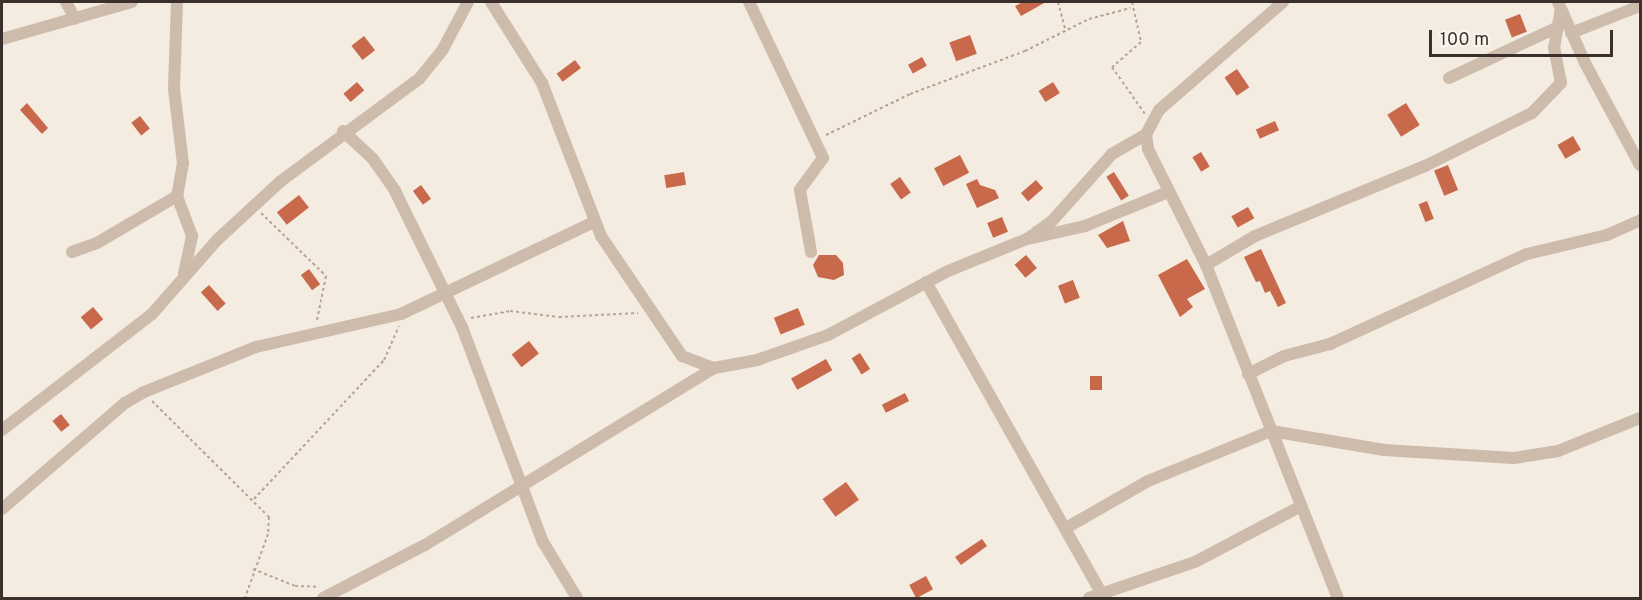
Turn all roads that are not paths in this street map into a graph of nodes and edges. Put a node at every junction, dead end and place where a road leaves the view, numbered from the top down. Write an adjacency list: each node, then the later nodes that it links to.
1 (66, 2): 10 (street)
2 (132, 2): 10 (street)
3 (177, 2): 19 (street)
4 (468, 2): 16 (street)
5 (491, 2): 21 (street)
6 (750, 2): 24 (street)
7 (1283, 2): 15 (street)
8 (1560, 6): 11 (street); 12 (street)
9 (1641, 6): 12 (street)
10 (75, 19): 13 (street)
11 (1558, 27): 14 (street); 25 (street)
12 (1571, 33): 17 (street)
13 (2, 39)
14 (1449, 78)
15 (1148, 128): 18 (street); 22 (street)
16 (343, 132): 26 (street); 28 (street)
17 (1641, 165)
18 (1168, 192): 22 (street); 25 (street)
19 (177, 196): 23 (street); 26 (street)
20 (1641, 220): 30 (street)
21 (594, 222): 28 (street); 29 (street)
22 (1027, 239): 27 (street)
23 (72, 252)
24 (812, 252)
25 (1206, 266): 30 (street)
26 (183, 277): 32 (street)
27 (926, 282): 29 (street); 37 (street)
28 (444, 294): 34 (street); 36 (street)
29 (714, 368): 34 (street)
30 (1248, 374): 33 (street)
31 (1641, 418): 33 (street)
32 (2, 430)
33 (1271, 431): 35 (street); 37 (street)
34 (523, 486): 39 (street); 40 (street)
35 (1301, 506): 38 (street); 42 (street)
36 (2, 509)
37 (1066, 528): 38 (street)
38 (1103, 596): 41 (street)
39 (323, 598)
40 (577, 598)
41 (1089, 598)
42 (1338, 598)

